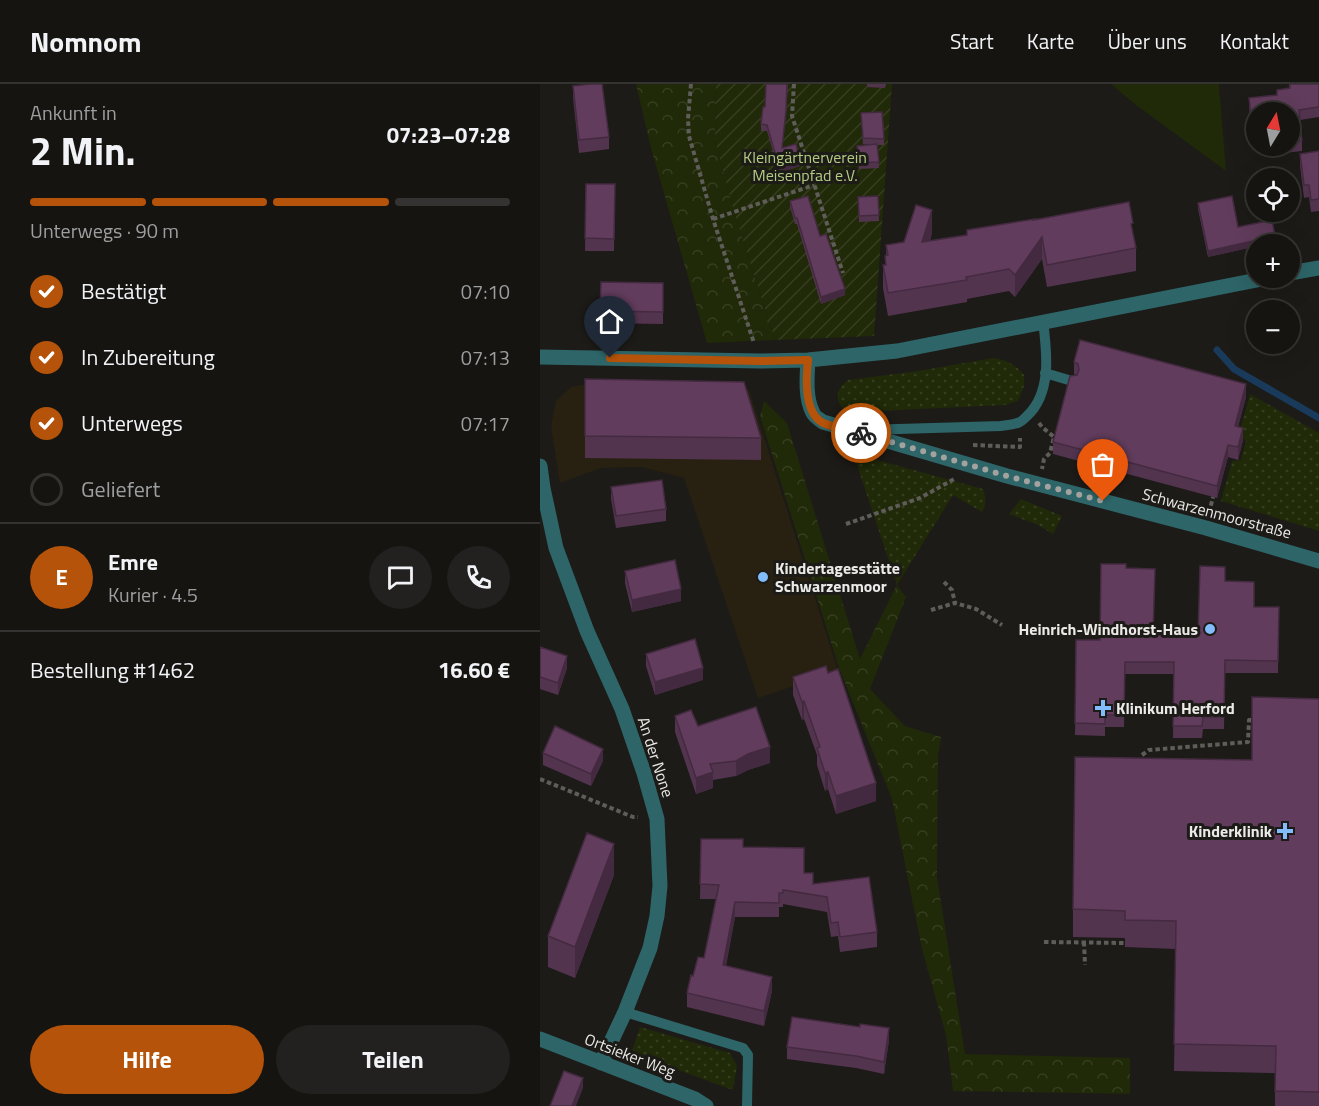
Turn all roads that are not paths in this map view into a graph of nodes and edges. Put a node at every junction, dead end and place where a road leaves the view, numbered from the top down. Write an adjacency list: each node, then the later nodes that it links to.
1 (1319, 267): 2 (street)
2 (1300, 271)
3 (1246, 282): 4 (street)
4 (1043, 321): 6 (street); 7 (lane)
5 (540, 357): 6 (street)
6 (808, 360): 9 (street, Schwarzenmoorstraße)
7 (1045, 373): 8 (lane); 9 (lane)
8 (1072, 381)
9 (852, 430): 11 (street, Schwarzenmoorstraße)
10 (540, 466): 12 (street, An der None)
11 (1319, 561)
12 (625, 1012): 14 (street, An der None); 16 (lane)
13 (540, 1039): 14 (street, Ortsieker Weg)
14 (601, 1063): 15 (street, Ortsieker Weg)
15 (706, 1106)
16 (747, 1106)

